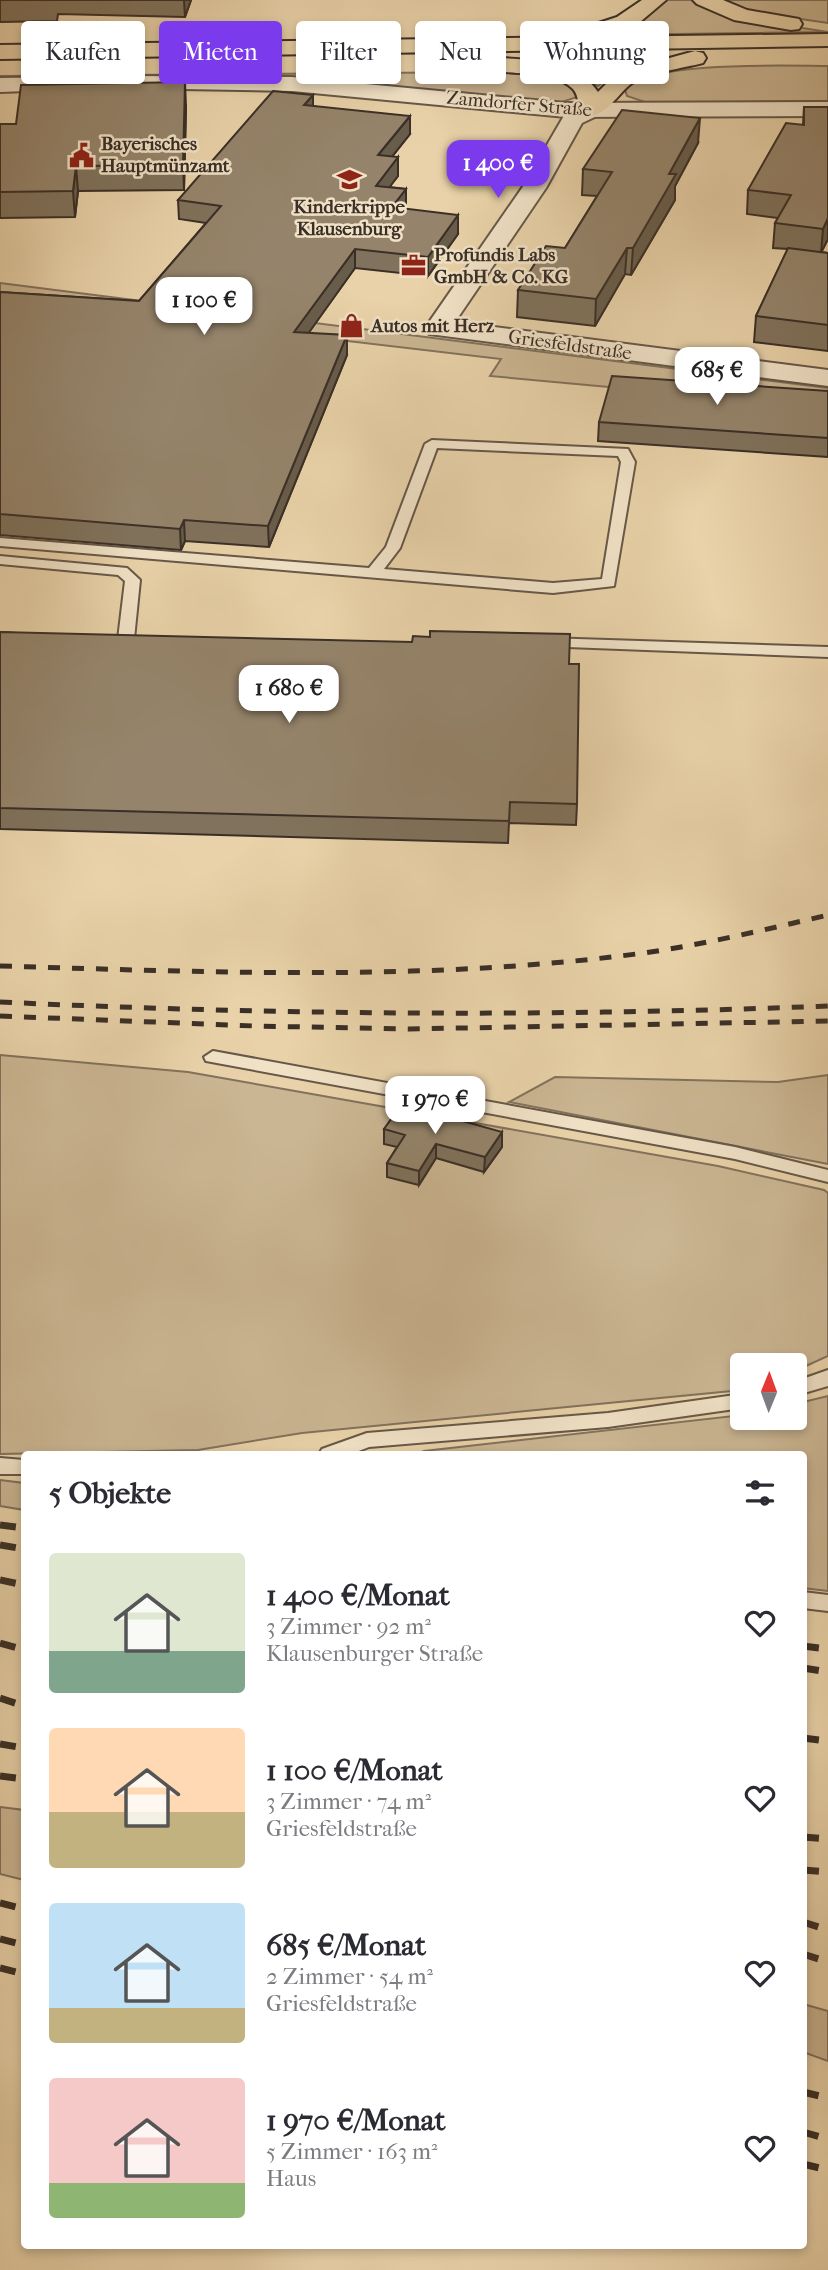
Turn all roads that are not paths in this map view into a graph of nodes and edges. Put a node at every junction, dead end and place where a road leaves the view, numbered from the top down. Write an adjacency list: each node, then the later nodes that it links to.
1 (654, 0): 5 (highway)
2 (704, 0): 3 (highway)
3 (828, 27)
4 (828, 40): 5 (highway)
5 (514, 45): 6 (highway)
6 (0, 52)
7 (828, 55): 8 (highway)
8 (701, 56): 9 (highway); 15 (highway)
9 (506, 59)
10 (415, 60): 11 (highway)
11 (0, 66)
12 (506, 67): 15 (highway)
13 (0, 85): 15 (street, Zamdorfer Straße)
14 (828, 108): 15 (street, Zamdorfer Straße)
15 (591, 110): 16 (street, Griesfeldstraße)
16 (828, 378)
17 (0, 542): 19 (lane)
18 (0, 560): 20 (lane)
19 (373, 573): 19 (lane)
20 (126, 639)
21 (529, 642): 22 (lane)
22 (828, 652)
23 (213, 1056): 24 (lane)
24 (828, 1176)
25 (828, 1377): 26 (lane)
26 (807, 1386)
27 (730, 1403): 28 (lane)
28 (338, 1451)
29 (0, 1466): 30 (lane)
30 (21, 1467)
31 (807, 1600): 32 (lane)
32 (828, 1603)

